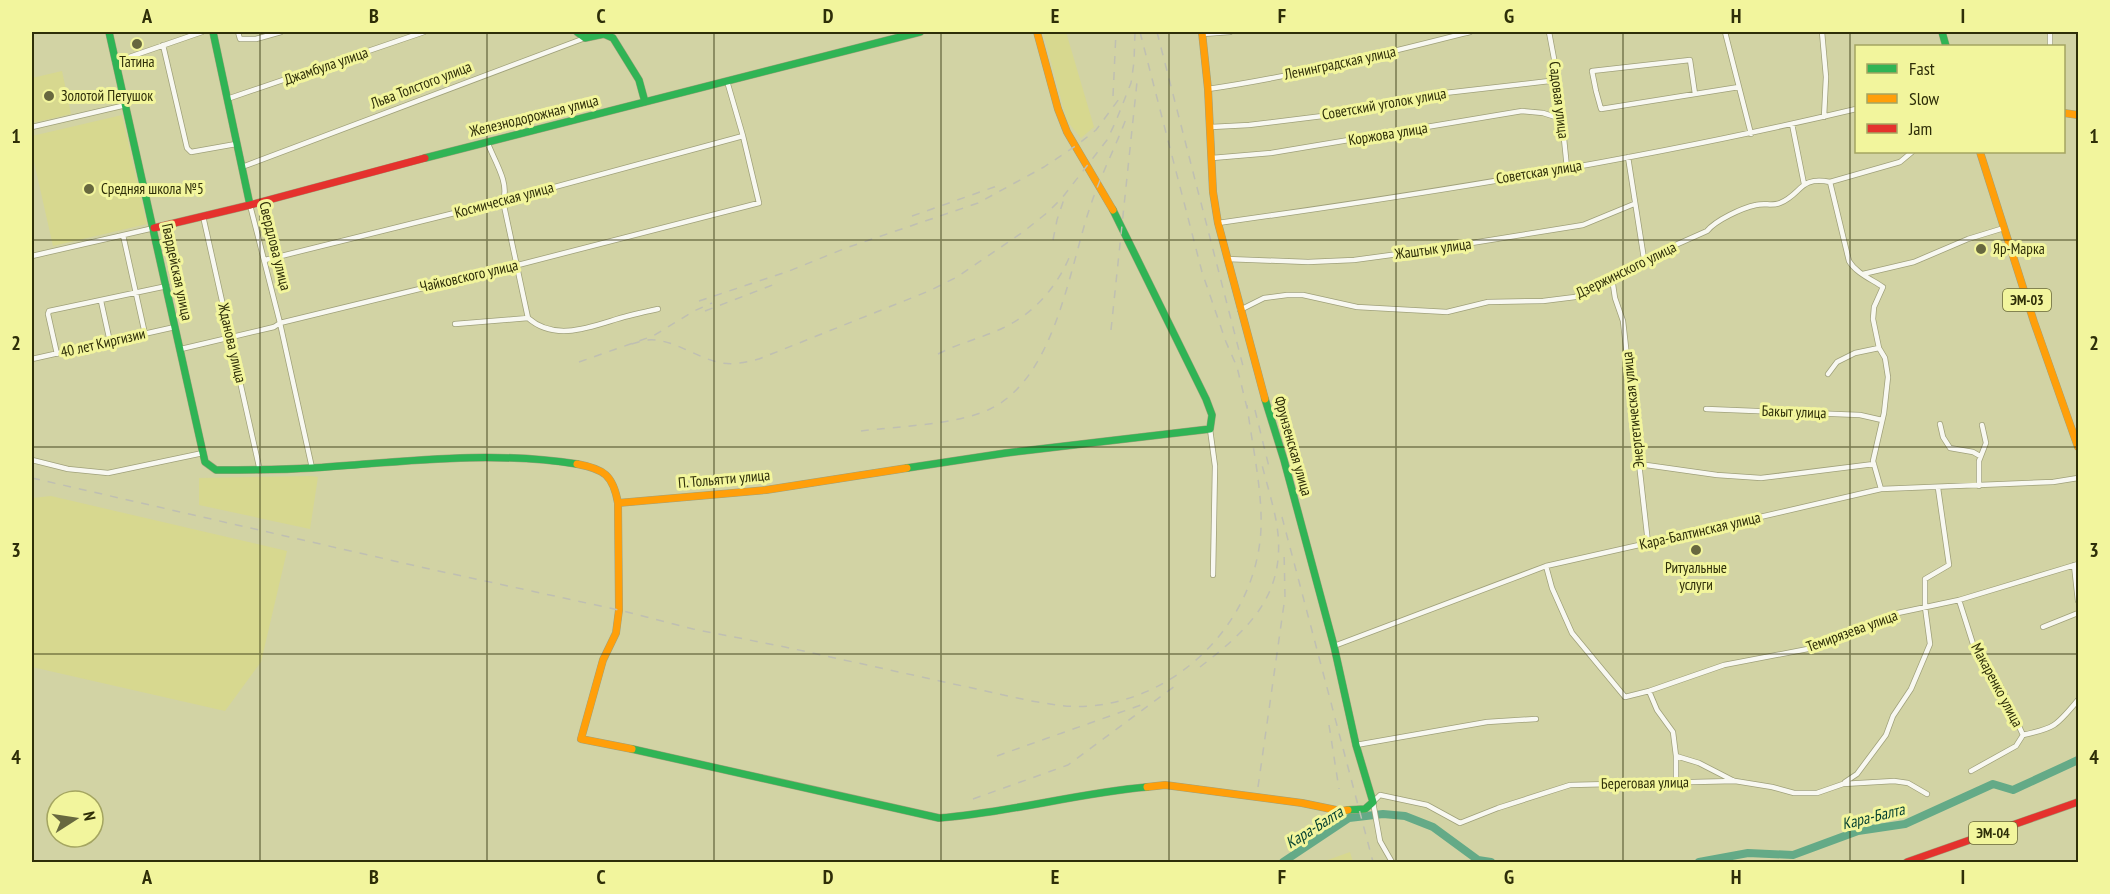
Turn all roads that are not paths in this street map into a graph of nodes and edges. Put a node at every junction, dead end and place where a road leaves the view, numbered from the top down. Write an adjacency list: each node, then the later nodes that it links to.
1 (109, 32): 19 (main road, Гвардейская улица)
2 (202, 32): 18 (street)
3 (213, 32): 25 (main road, Свердлова улица)
4 (238, 32): 5 (street)
5 (281, 32)
6 (424, 32): 25 (street, Джамбула улица)
7 (577, 32): 17 (main road)
8 (920, 32): 21 (main road, Железнодорожная улица)
9 (1037, 32): 82 (main road)
10 (1230, 32): 16 (street)
11 (1470, 32): 23 (street, Ленинградская улица)
12 (1549, 32): 20 (street, Садовая улица)
13 (1725, 32): 22 (street)
14 (1822, 32): 29 (street)
15 (607, 33): 17 (main road, Льва Толстого улица); 26 (main road)
16 (1202, 33): 23 (main road, Фрунзенская улица)
17 (585, 38): 42 (street, Льва Толстого улица)
18 (163, 45): 19 (street); 37 (street)
19 (115, 62): 27 (main road, Гвардейская улица)
20 (1558, 80): 30 (street, Садовая улица); 33 (street, Советский уголок улица)
21 (728, 81): 26 (main road, Железнодорожная улица); 35 (street)
22 (1738, 87): 24 (street); 34 (street)
23 (1208, 89): 33 (main road, Фрунзенская улица)
24 (1695, 94): 24 (street)
25 (227, 99): 37 (main road, Свердлова улица)
26 (645, 102): 36 (main road, Железнодорожная улица)
27 (126, 105): 32 (street); 51 (main road, Гвардейская улица)
28 (1855, 109): 29 (street, Советская улица)
29 (1824, 117): 31 (street, Советская улица)
30 (1562, 119): 41 (street, Коржова улица); 43 (street, Садовая улица)
31 (1792, 124): 34 (street, Советская улица); 45 (street)
32 (32, 127)
33 (1210, 127): 41 (main road, Фрунзенская улица)
34 (1751, 134): 40 (street, Советская улица)
35 (743, 136): 46 (street, Космическая улица); 58 (street, Чайковского улица)
36 (487, 141): 46 (street); 48 (main road, Железнодорожная улица)
37 (237, 144): 42 (main road, Свердлова улица)
38 (1911, 153): 44 (street)
39 (1980, 153): 52 (main road, ЭМ-03)
40 (1628, 157): 43 (street, Советская улица); 47 (street)
41 (1212, 158): 50 (main road, Фрунзенская улица)
42 (242, 167): 48 (main road, Свердлова улица)
43 (1567, 168): 50 (street, Советская улица)
44 (1830, 182): 45 (street, Дзержинского улица); 59 (street)
45 (1804, 184): 57 (street, Дзержинского улица)
46 (503, 201): 56 (street, Космическая улица); 58 (street)
47 (1634, 204): 55 (street, Жаштык улица); 57 (street)
48 (250, 205): 49 (main road, Железнодорожная улица); 56 (street, Свердлова улица)
49 (203, 216): 51 (main road, Железнодорожная улица); 71 (street, Жданова улица)
50 (1218, 223): 55 (main road, Фрунзенская улица)
51 (154, 228): 53 (street); 61 (main road, Гвардейская улица)
52 (2001, 229): 59 (street); 83 (main road, ЭМ-03)
53 (123, 235): 54 (street); 62 (street)
54 (32, 256)
55 (1227, 259): 65 (main road, Фрунзенская улица)
56 (265, 260): 67 (street, Свердлова улица)
57 (1644, 260): 60 (street, Дзержинского улица)
58 (518, 265): 66 (street); 67 (street, Чайковского улица)
59 (1863, 274): 73 (street)
60 (1612, 278): 65 (street, Дзержинского улица); 87 (street, Энергетическая улица)
61 (166, 286): 62 (street); 69 (main road, Гвардейская улица)
62 (136, 293): 63 (street); 70 (street)
63 (101, 301): 72 (street); 75 (street)
64 (658, 309): 66 (street)
65 (1239, 310): 105 (main road, Фрунзенская улица)
66 (528, 318): 68 (street)
67 (280, 322): 71 (street, Чайковского улица); 89 (street, Свердлова улица)
68 (455, 324)
69 (175, 327): 70 (street, 40 лет Киргизии); 74 (main road, Гвардейская улица)
70 (146, 334): 72 (street, 40 лет Киргизии)
71 (231, 337): 74 (street, Чайковского улица); 90 (street, Жданова улица)
72 (110, 342): 75 (street, 40 лет Киргизии)
73 (1879, 348): 77 (street); 79 (street)
74 (181, 349): 84 (main road, Гвардейская улица)
75 (57, 354): 76 (street, 40 лет Киргизии)
76 (32, 359)
77 (1828, 374)
78 (1706, 409): 79 (street, Бакыт улица)
79 (1882, 420): 88 (street)
80 (1940, 424): 85 (street)
81 (1982, 425): 85 (street)
82 (1210, 429): 95 (main road, П. Тольятти улица); 99 (street)
83 (2079, 447)
84 (203, 453): 86 (street); 90 (main road)
85 (1980, 456): 92 (street)
86 (32, 460)
87 (1639, 464): 88 (street); 96 (street, Энергетическая улица)
88 (1874, 464): 94 (street)
89 (312, 468): 90 (main road); 95 (main road)
90 (260, 471)
91 (2079, 478): 92 (street, Кара-Балтинская улица)
92 (1979, 486): 93 (street, Кара-Балтинская улица)
93 (1938, 488): 94 (street, Кара-Балтинская улица); 102 (street)
94 (1881, 489): 96 (street, Кара-Балтинская улица)
95 (618, 503): 117 (main road)
96 (1648, 543): 98 (street, Кара-Балтинская улица)
97 (2076, 565): 100 (street, Темирязева улица); 101 (street)
98 (1546, 566): 105 (street, Кара-Балтинская улица); 106 (street, Темирязева улица)
99 (1212, 575)
100 (1959, 600): 102 (street, Темирязева улица); 109 (street, Макаренко улица)
101 (2079, 601)
102 (1925, 607): 106 (street, Темирязева улица); 115 (street)
103 (2079, 613): 104 (street)
104 (2043, 627)
105 (1334, 646): 110 (main road, Фрунзенская улица)
106 (1649, 691): 111 (street)
107 (2079, 700): 109 (street)
108 (1536, 719): 110 (street)
109 (2023, 735): 112 (street)
110 (1356, 745): 117 (main road, Фрунзенская улица)
111 (1676, 756): 113 (street); 114 (street)
112 (1971, 771)
113 (1735, 781): 114 (street, Береговая улица); 115 (street, Береговая улица)
114 (1676, 782): 117 (street, Береговая улица)
115 (1843, 784): 116 (street, Береговая улица)
116 (1927, 794)
117 (1373, 802): 119 (street, Фрунзенская улица)
118 (2079, 802): 120 (main road, ЭМ-04)
119 (1392, 862)
120 (1907, 862)

